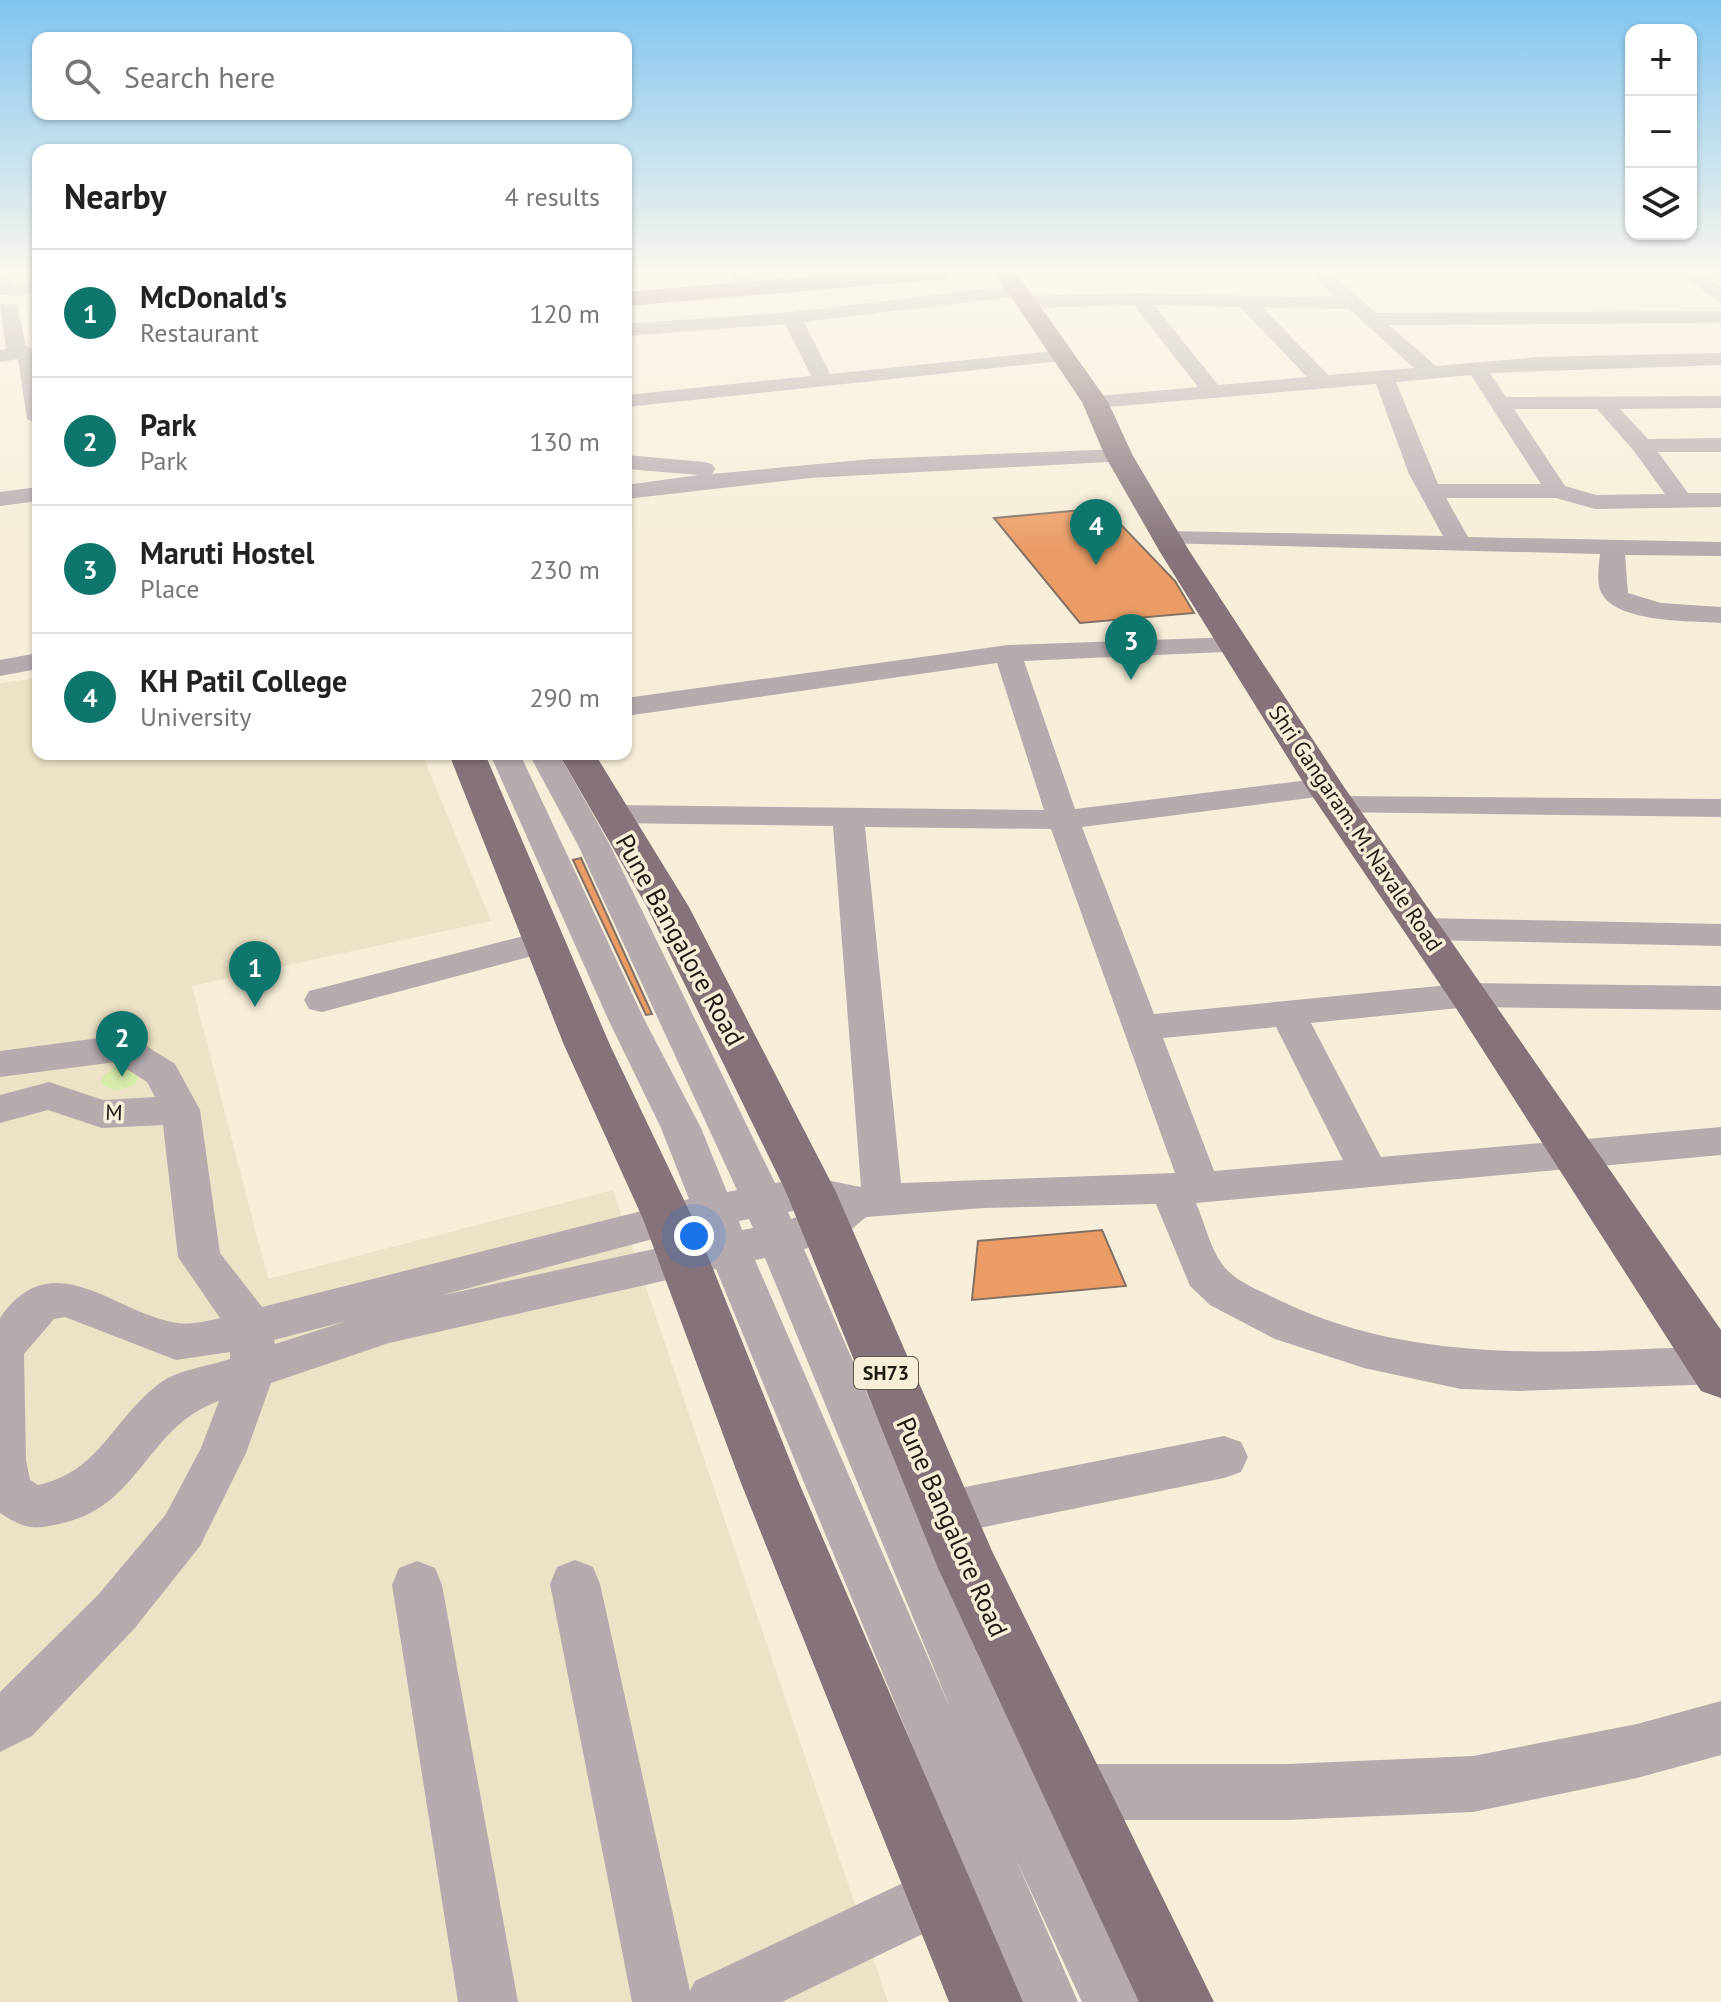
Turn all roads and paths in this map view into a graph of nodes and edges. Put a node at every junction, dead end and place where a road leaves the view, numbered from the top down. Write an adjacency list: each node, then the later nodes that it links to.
1 (816, 365): 11 (street)
2 (969, 365): 11 (street)
3 (1070, 365): 15 (main road, Shri Gangaram. M. Navale Road)
4 (1192, 365): 13 (street)
5 (1307, 365): 12 (street)
6 (1424, 365): 9 (street)
7 (1518, 365): 8 (street)
8 (1478, 370): 9 (street); 18 (street)
9 (1432, 373): 10 (street)
10 (1384, 378): 12 (street); 25 (street)
11 (823, 380): 14 (street)
12 (1323, 382): 13 (street)
13 (1212, 391): 15 (street)
14 (632, 400)
15 (1095, 402): 21 (main road, Shri Gangaram. M. Navale Road)
16 (1602, 402): 17 (street); 18 (street); 20 (street)
17 (1721, 402)
18 (1500, 403): 26 (street)
19 (1721, 445): 20 (street)
20 (1642, 446): 29 (street)
21 (1119, 456): 23 (street); 31 (main road, Shri Gangaram. M. Navale Road)
22 (632, 462): 23 (street)
23 (736, 476): 24 (street)
24 (632, 491)
25 (1430, 491): 26 (street); 32 (street)
26 (1557, 491): 29 (street)
27 (32, 495): 28 (street)
28 (0, 499)
29 (1681, 500): 30 (street)
30 (1721, 500)
31 (1167, 538): 32 (street); 36 (main road, Shri Gangaram. M. Navale Road)
32 (1458, 541): 33 (street)
33 (1613, 546): 34 (street); 35 (street)
34 (1721, 549)
35 (1721, 615)
36 (1236, 645): 37 (street); 45 (main road, Shri Gangaram. M. Navale Road)
37 (1008, 653): 40 (street); 49 (street)
38 (32, 662): 39 (street)
39 (0, 668)
40 (632, 706)
41 (469, 760): 52 (main road)
42 (508, 760): 68 (street)
43 (547, 760): 67 (street)
44 (580, 760): 47 (main road, Pune Bangalore Road / SH73)
45 (1331, 796): 46 (street); 49 (street); 50 (main road, Shri Gangaram. M. Navale Road)
46 (1721, 808)
47 (610, 814): 48 (street); 67 (main road, Pune Bangalore Road / SH73)
48 (848, 816): 49 (street); 67 (street)
49 (1063, 820): 57 (street)
50 (1423, 929): 51 (street); 53 (main road, Shri Gangaram. M. Navale Road)
51 (1721, 935)
52 (543, 942): 55 (street); 68 (main road)
53 (1469, 995): 54 (street); 56 (street); 64 (main road, Shri Gangaram. M. Navale Road)
54 (1721, 998)
55 (322, 1000)
56 (1287, 1013): 57 (street); 65 (street)
57 (1141, 1028): 66 (street)
58 (8, 1062): 59 (street); 61 (street)
59 (45, 1103): 60 (street); 61 (street); 62 (street)
60 (0, 1109)
61 (160, 1109): 71 (street)
62 (0, 1122)
63 (1721, 1141): 64 (street)
64 (1571, 1150): 65 (street); 72 (main road, Shri Gangaram. M. Navale Road)
65 (1370, 1174): 66 (street)
66 (1185, 1187): 67 (street); 72 (street)
67 (819, 1210): 68 (street); 74 (main road, Pune Bangalore Road / SH73); 86 (street)
68 (698, 1234): 69 (street); 70 (street); 80 (main road); 85 (street)
69 (439, 1278): 70 (street); 71 (street)
70 (389, 1325): 71 (street)
71 (252, 1349): 71 (street); 77 (street)
72 (1719, 1369)
73 (1224, 1457): 74 (street)
74 (945, 1513): 79 (main road, Pune Bangalore Road / SH73)
75 (575, 1584): 82 (street)
76 (417, 1585): 81 (street)
77 (0, 1725)
78 (1721, 1728): 79 (street)
79 (1075, 1792): 87 (main road, Pune Bangalore Road / SH73)
80 (941, 1894): 83 (street); 84 (main road)
81 (488, 2002)
82 (662, 2002)
83 (716, 2002)
84 (986, 2002)
85 (1048, 2002)
86 (1113, 2002)
87 (1177, 2002)

